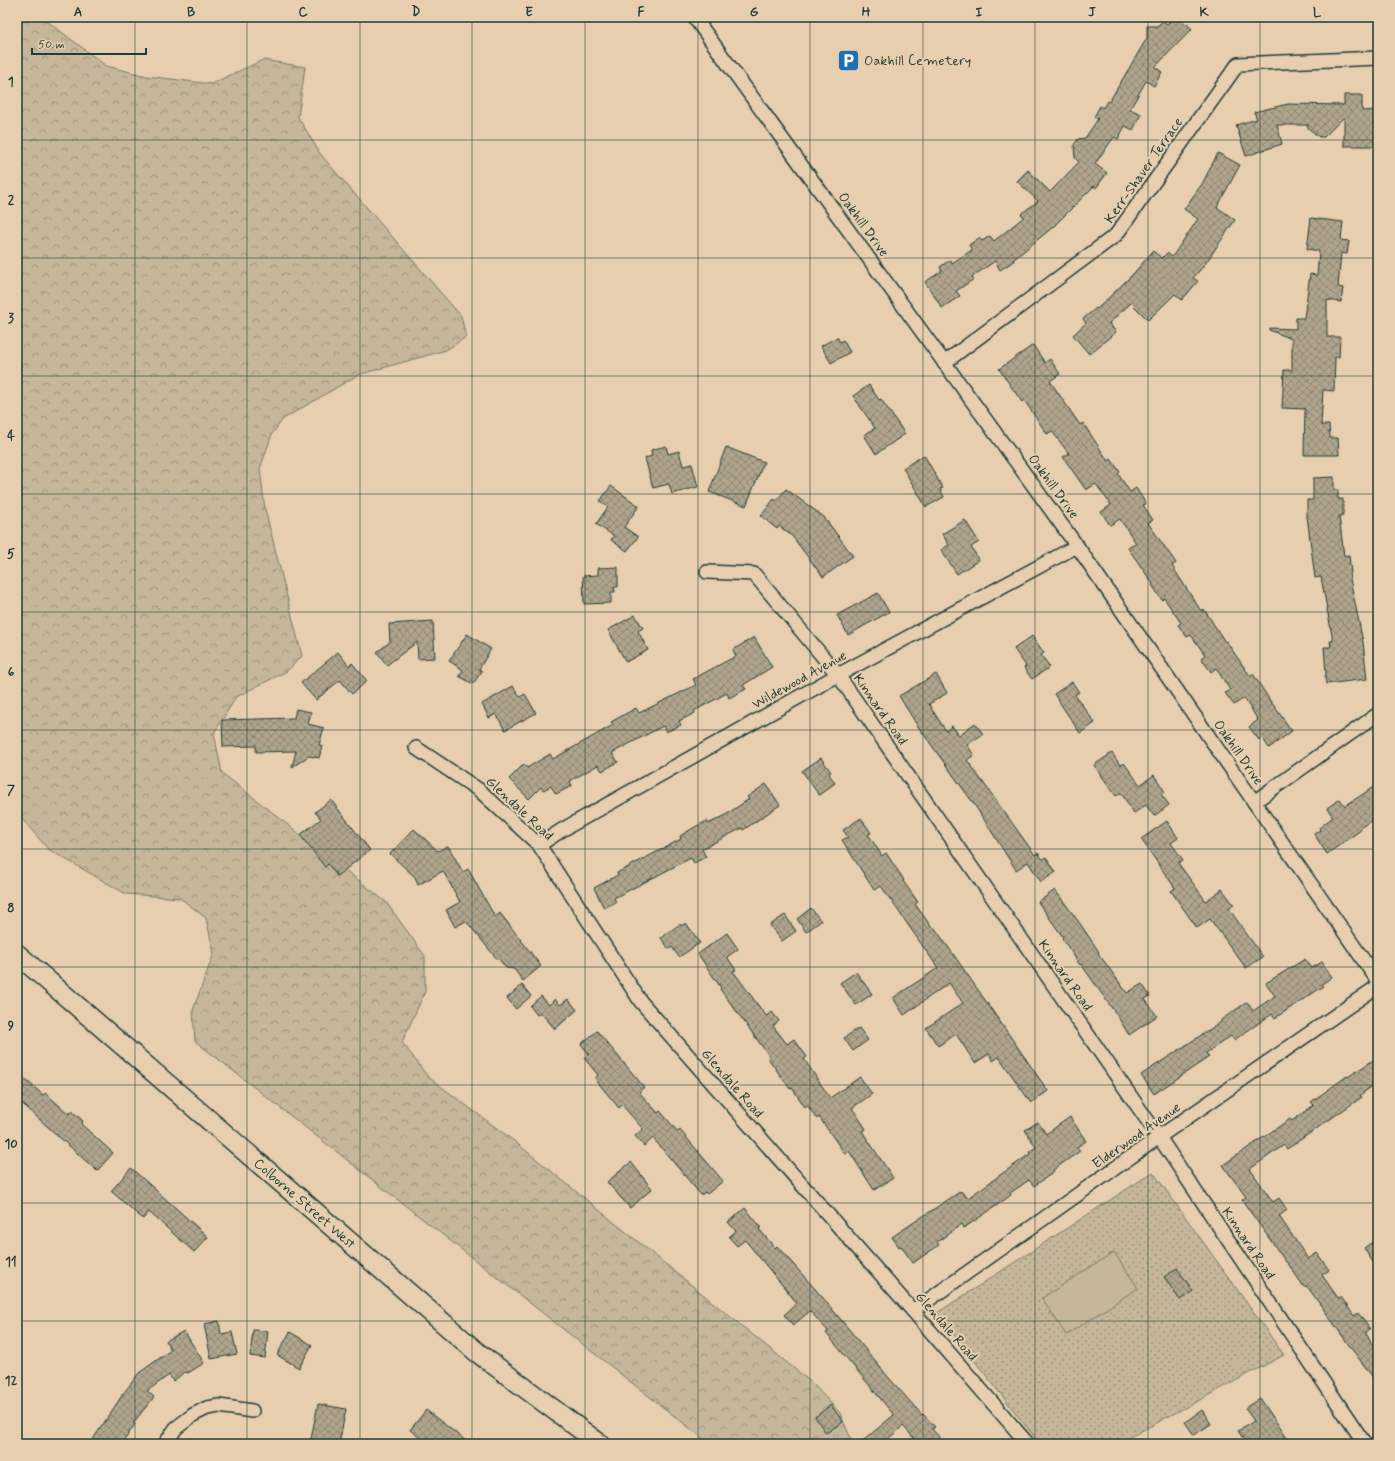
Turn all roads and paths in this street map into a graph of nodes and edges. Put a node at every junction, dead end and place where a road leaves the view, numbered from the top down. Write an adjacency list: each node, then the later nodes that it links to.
1 (694, 17): 3 (street, Oakhill Drive)
2 (1378, 58): 3 (street, Kerr-Shaver Terrace)
3 (944, 363): 4 (street, Oakhill Drive)
4 (1077, 546): 6 (street, Wildewood Avenue); 9 (street, Oakhill Drive)
5 (707, 572): 6 (street, Kinnard Road)
6 (838, 675): 10 (street, Wildewood Avenue); 14 (street, Kinnard Road)
7 (1378, 714): 9 (street)
8 (416, 748): 10 (street, Glendale Road)
9 (1254, 802): 12 (street, Oakhill Drive)
10 (539, 846): 15 (street, Glendale Road)
11 (17, 954): 18 (main road, Colborne Street West)
12 (1378, 981)
13 (1378, 986): 14 (street, Elderwood Avenue)
14 (1159, 1138): 15 (street, Elderwood Avenue); 20 (street, Kinnard Road)
15 (913, 1311): 19 (street, Glendale Road)
16 (252, 1411): 17 (street)
17 (165, 1444)
18 (600, 1444)
19 (1028, 1444)
20 (1365, 1444)

